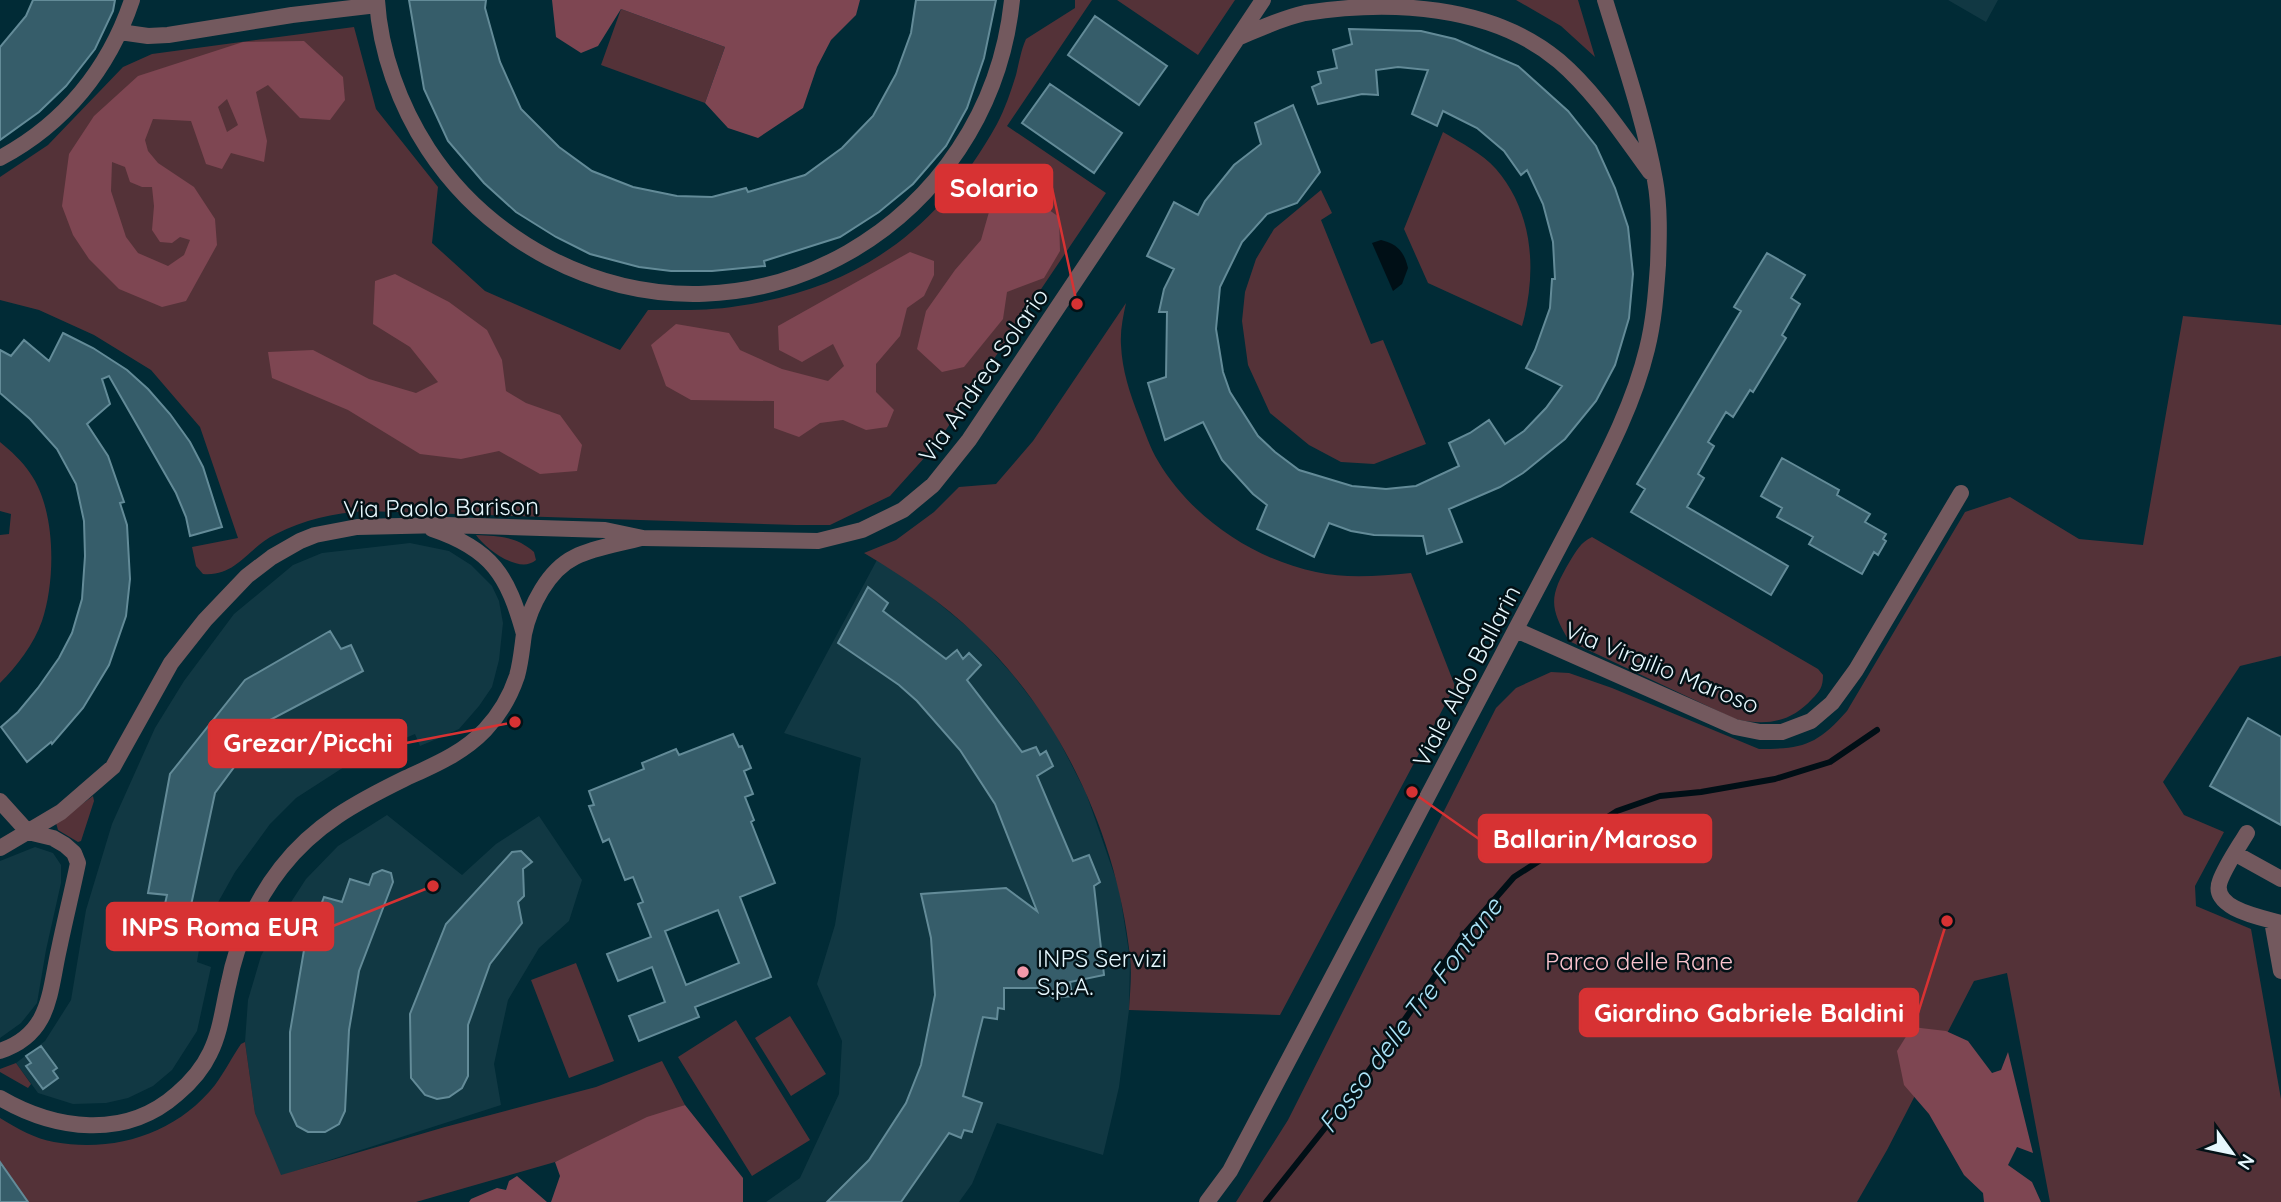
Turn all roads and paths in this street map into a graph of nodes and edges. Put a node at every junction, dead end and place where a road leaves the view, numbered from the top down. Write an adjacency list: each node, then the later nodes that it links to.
1 (132, 0): 6 (street)
2 (1012, 0): 5 (street)
3 (1263, 0): 7 (street, Via Andrea Solario)
4 (1605, 0): 9 (street, Viale Aldo Ballarin)
5 (377, 2): 6 (street)
6 (120, 32): 8 (street)
7 (1240, 37): 9 (street); 12 (street, Via Andrea Solario)
8 (0, 158)
9 (1655, 180): 13 (street, Viale Aldo Ballarin)
10 (1961, 493): 13 (street, Via Virgilio Maroso)
11 (419, 526): 12 (street, Via Paolo Barison); 14 (street); 16 (street, Via Paolo Barison)
12 (643, 538): 14 (street)
13 (1516, 630): 25 (street, Viale Aldo Ballarin)
14 (524, 634): 24 (street)
15 (0, 802): 16 (street)
16 (28, 832): 18 (street, Via Paolo Barison); 23 (street)
17 (2247, 833): 19 (street)
18 (0, 848)
19 (2236, 853): 20 (street); 21 (street)
20 (2281, 879)
21 (2277, 922): 22 (street)
22 (2281, 971)
23 (0, 1051)
24 (0, 1098)
25 (1207, 1202)

